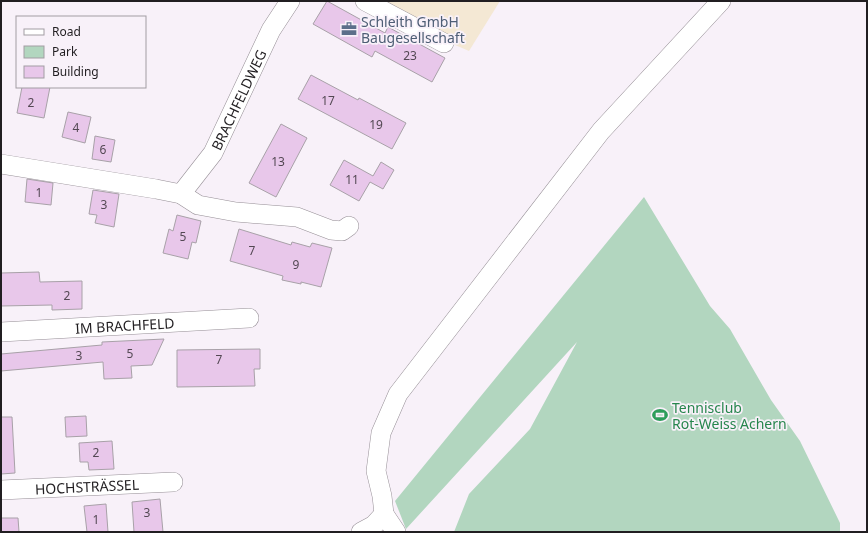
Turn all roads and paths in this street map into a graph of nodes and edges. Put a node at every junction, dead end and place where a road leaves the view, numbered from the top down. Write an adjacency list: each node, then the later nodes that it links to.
1 (290, 1): 6 (street, BRACHFELDWEG)
2 (365, 1): 4 (street)
3 (721, 1): 12 (street)
4 (444, 43)
5 (1, 164): 6 (street)
6 (181, 194): 7 (street)
7 (349, 226)
8 (249, 318): 9 (street, IM BRACHFELD)
9 (1, 332)
10 (173, 482): 11 (street, HOCHSTRÄSSEL)
11 (1, 490)
12 (384, 514): 13 (street); 14 (street)
13 (361, 532)
14 (396, 532)

